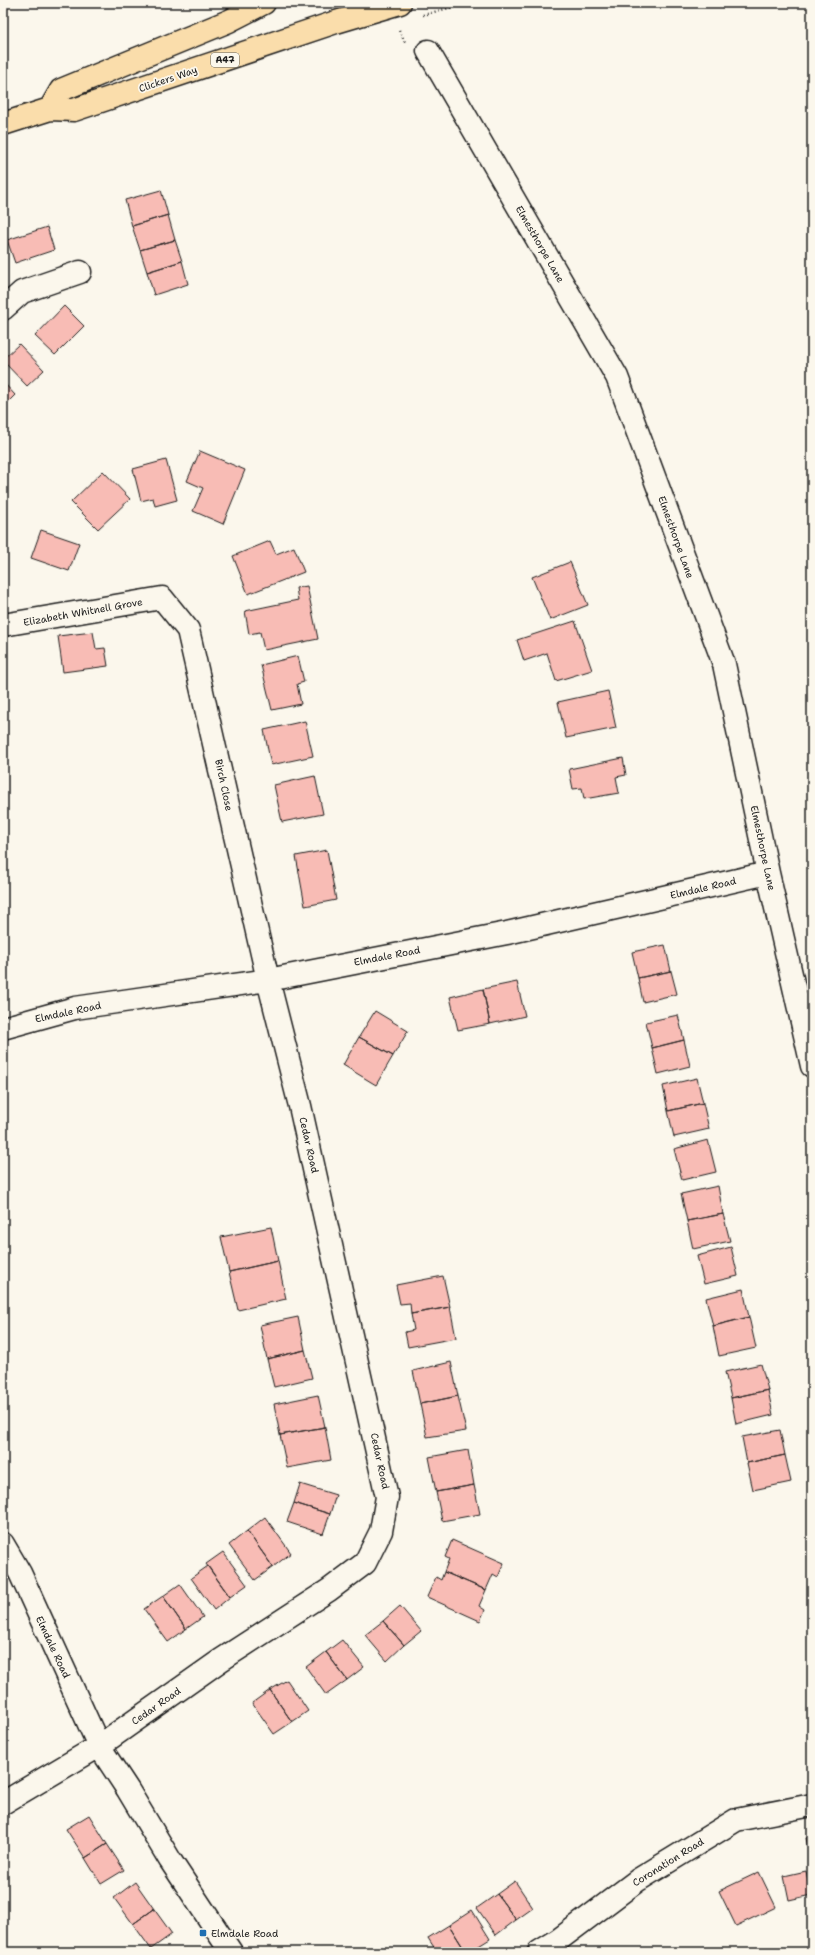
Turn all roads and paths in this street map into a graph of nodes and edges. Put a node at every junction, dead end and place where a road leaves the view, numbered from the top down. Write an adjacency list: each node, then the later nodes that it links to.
1 (264, 3): 4 (main road)
2 (400, 3): 4 (main road, Clickers Way / A47)
3 (428, 50): 10 (street, Elmesthorpe Lane)
4 (50, 108): 5 (main road, Clickers Way / A47)
5 (3, 124)
6 (80, 272): 7 (street)
7 (3, 309)
8 (162, 598): 9 (street, Elizabeth Whitnell Grove); 11 (street, Birch Close)
9 (3, 625)
10 (768, 873): 11 (street, Elmdale Road); 13 (street, Elmesthorpe Lane)
11 (268, 980): 12 (street, Elmdale Road); 15 (street, Cedar Road)
12 (3, 1028)
13 (812, 1066)
14 (3, 1544): 15 (street, Elmdale Road)
15 (99, 1746): 16 (street, Cedar Road); 19 (street, Elmdale Road)
16 (3, 1803)
17 (812, 1805): 18 (street, Coronation Road)
18 (551, 1948)
19 (230, 1952)

